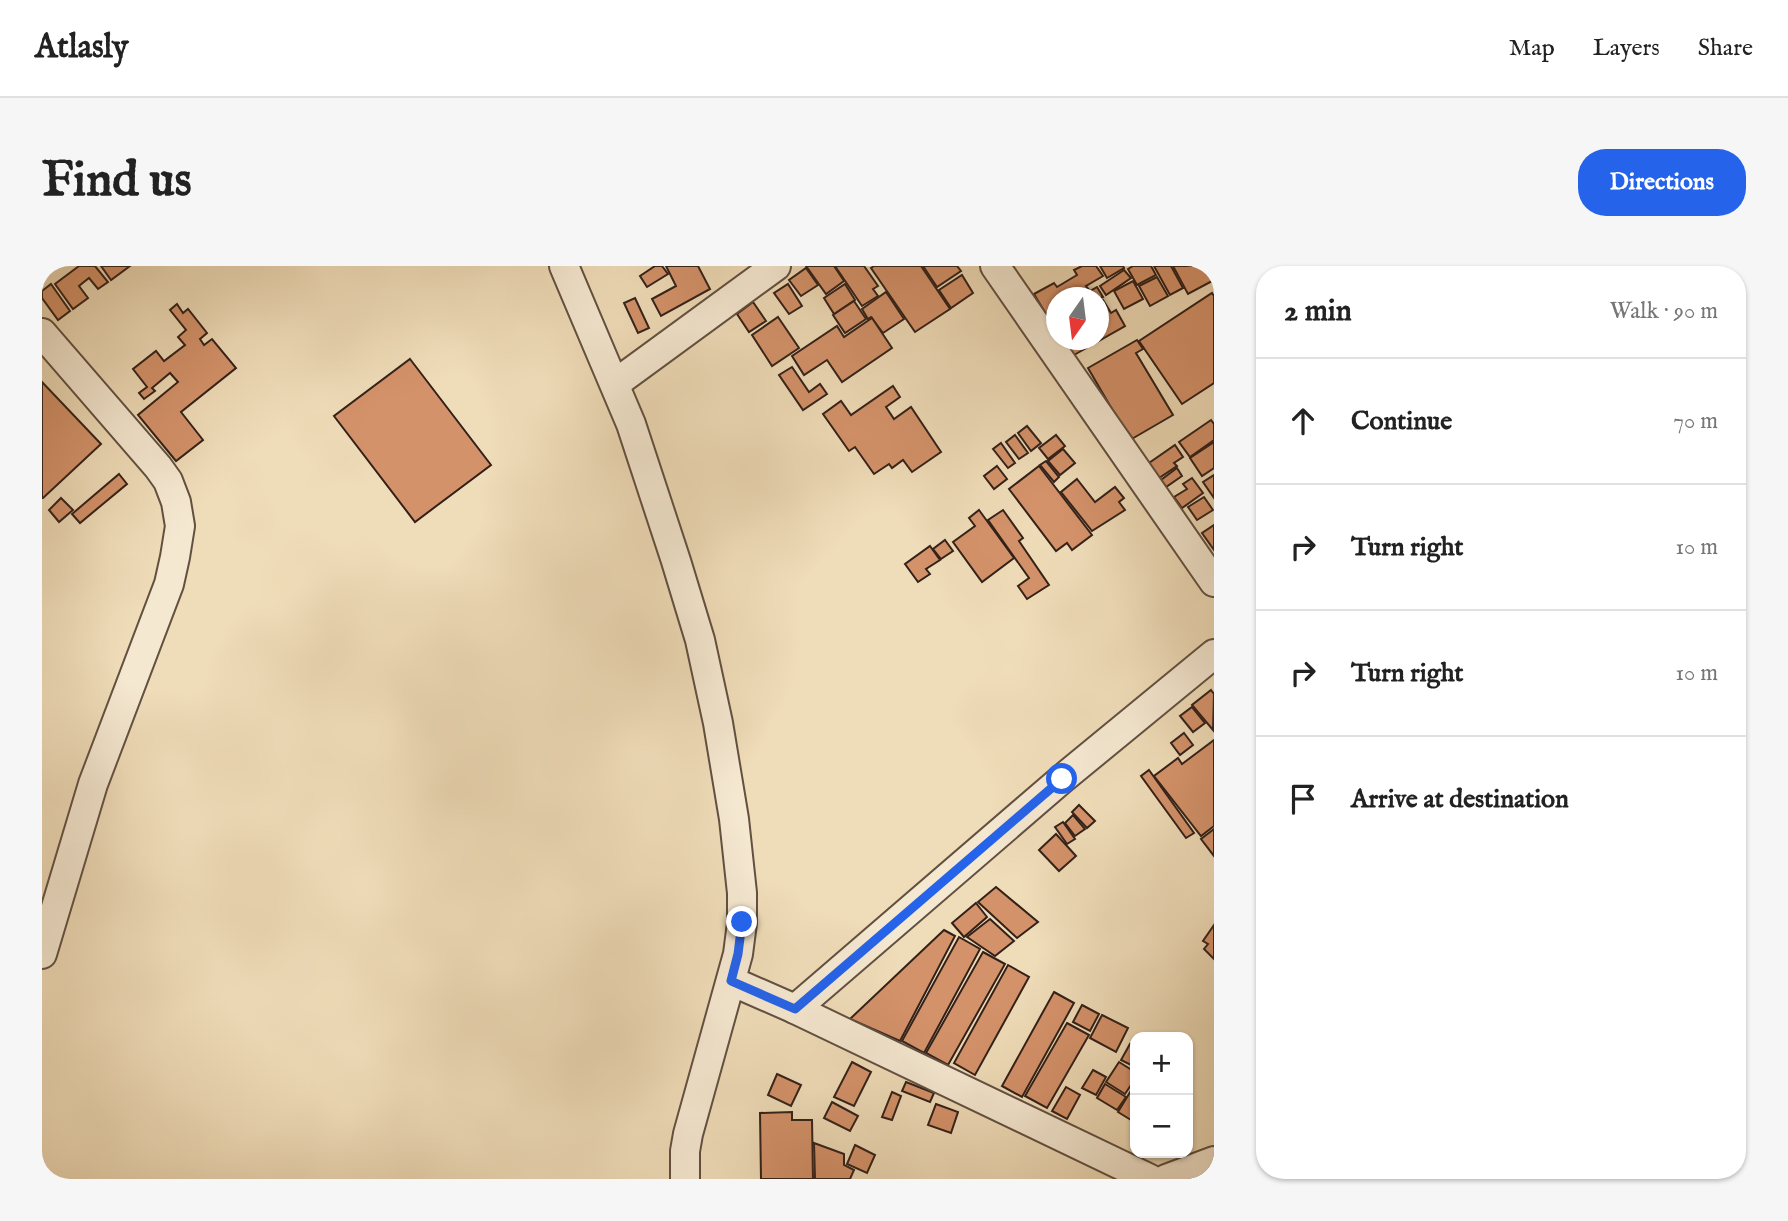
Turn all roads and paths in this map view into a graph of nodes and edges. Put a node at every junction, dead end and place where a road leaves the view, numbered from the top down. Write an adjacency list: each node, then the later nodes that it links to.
1 (564, 266): 5 (street)
2 (776, 266): 5 (street)
3 (995, 266): 6 (street)
4 (42, 333): 8 (street)
5 (616, 383): 9 (street)
6 (1214, 582)
7 (1214, 654): 10 (street)
8 (42, 954)
9 (731, 981): 10 (street); 12 (street)
10 (795, 1009): 13 (street)
11 (1214, 1161): 14 (street)
12 (685, 1179)
13 (1150, 1179)
14 (1166, 1179)

